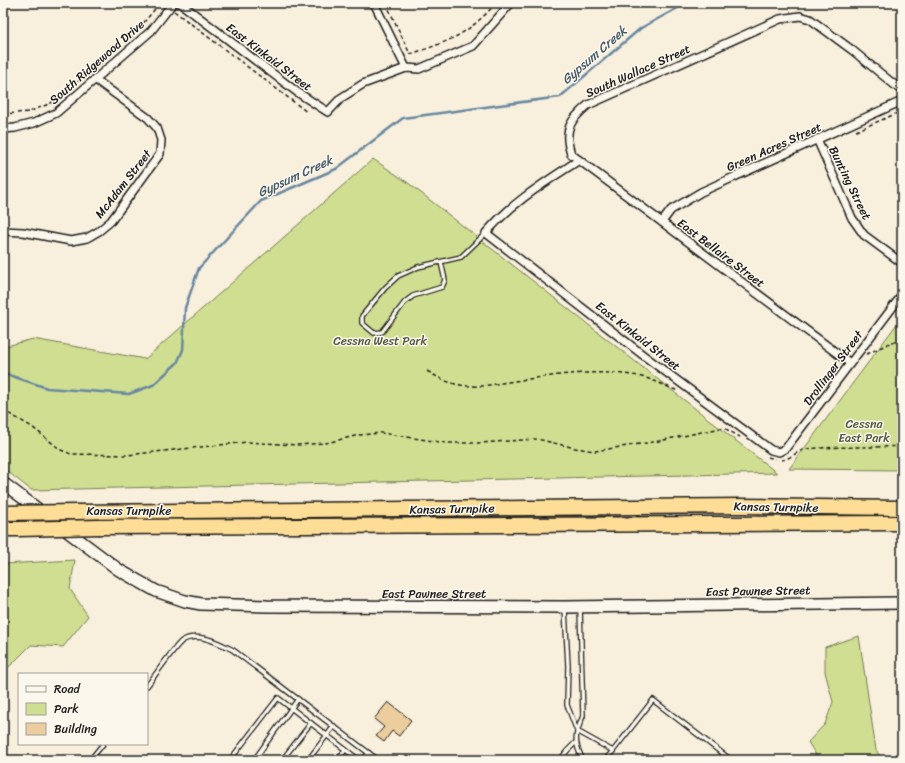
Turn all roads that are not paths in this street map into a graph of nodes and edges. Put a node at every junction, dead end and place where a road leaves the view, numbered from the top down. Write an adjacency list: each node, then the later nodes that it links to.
1 (180, 3): 5 (street, East Kinkaid Street)
2 (374, 3): 5 (street)
3 (511, 3): 5 (street)
4 (171, 5): 6 (street, South Ridgewood Drive)
5 (406, 68)
6 (96, 80): 9 (street, South Ridgewood Drive); 13 (street, McAdam Street)
7 (902, 91): 11 (street, South Wallace Street)
8 (902, 101): 10 (street, Green Acres Street)
9 (3, 129)
10 (817, 139): 12 (street, Green Acres Street); 16 (street, Bunting Street)
11 (579, 160): 12 (street, East Bellaire Street); 14 (street)
12 (662, 222): 18 (street, East Bellaire Street)
13 (3, 231)
14 (486, 233): 15 (lane); 19 (street, East Kinkaid Street)
15 (441, 262): 15 (lane)
16 (902, 264)
17 (902, 295): 18 (street, Drollinger Street)
18 (850, 363): 19 (street, Drollinger Street)
19 (779, 452)
20 (3, 483): 26 (main road, East Pawnee Street)
21 (902, 508): 22 (highway, Kansas Turnpike, bridge)
22 (3, 513)
23 (902, 523): 24 (highway, Kansas Turnpike, bridge)
24 (3, 529)
25 (902, 603): 27 (main road, East Pawnee Street)
26 (564, 607): 27 (main road, East Pawnee Street); 33 (lane)
27 (580, 607): 33 (lane)
28 (148, 685): 29 (lane)
29 (298, 700): 30 (lane); 32 (lane)
30 (292, 708): 31 (lane); 41 (lane); 42 (lane)
31 (311, 723): 34 (lane); 43 (lane)
32 (334, 726): 34 (lane); 39 (lane)
33 (577, 731): 35 (lane); 38 (lane)
34 (327, 735): 37 (lane); 44 (lane)
35 (575, 743): 49 (lane); 50 (lane)
36 (102, 745): 40 (lane)
37 (346, 750): 45 (lane); 46 (lane)
38 (613, 751): 51 (lane); 52 (lane)
39 (369, 753): 47 (lane); 48 (lane)
40 (90, 760)
41 (230, 760)
42 (254, 760)
43 (282, 760)
44 (308, 760)
45 (338, 760)
46 (359, 760)
47 (363, 760)
48 (378, 760)
49 (560, 760)
50 (579, 760)
51 (605, 760)
52 (731, 760)

